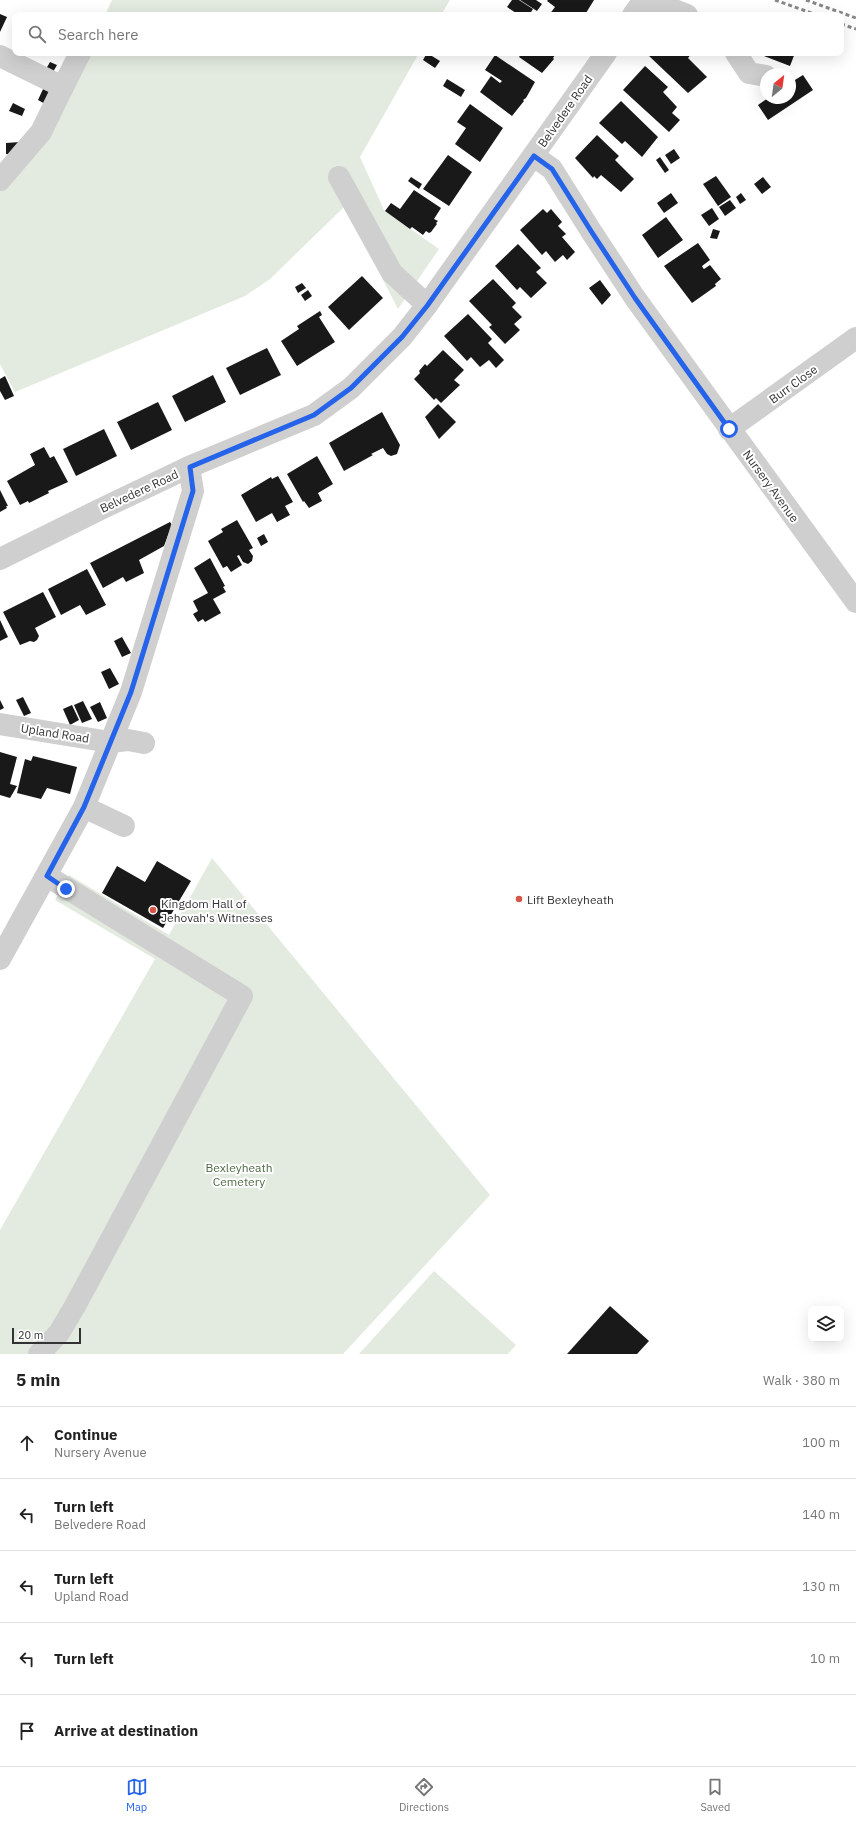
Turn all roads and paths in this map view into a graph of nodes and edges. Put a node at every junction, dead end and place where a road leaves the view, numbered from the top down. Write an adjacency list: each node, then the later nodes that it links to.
1 (644, 0): 3 (street)
2 (649, 0): 4 (street)
3 (635, 12)
4 (679, 12)
5 (0, 56): 10 (street)
6 (78, 56): 10 (street)
7 (604, 56): 11 (street, Belvedere Road)
8 (738, 56): 9 (street)
9 (760, 75)
10 (63, 87): 13 (street)
11 (534, 156): 14 (street, Belvedere Road); 16 (street, Nursery Avenue)
12 (339, 178): 14 (street)
13 (0, 180)
14 (427, 306): 17 (street, Belvedere Road)
15 (856, 338): 16 (street, Burr Close)
16 (729, 429): 19 (street, Nursery Avenue)
17 (190, 467): 18 (street, Belvedere Road); 21 (street)
18 (0, 559)
19 (856, 602)
20 (0, 724): 21 (street, Upland Road)
21 (110, 742): 22 (street, Upland Road); 23 (street)
22 (144, 744)
23 (84, 807): 24 (street); 25 (street)
24 (124, 826)
25 (47, 876): 26 (street); 27 (street)
26 (0, 959)
27 (39, 1354)

